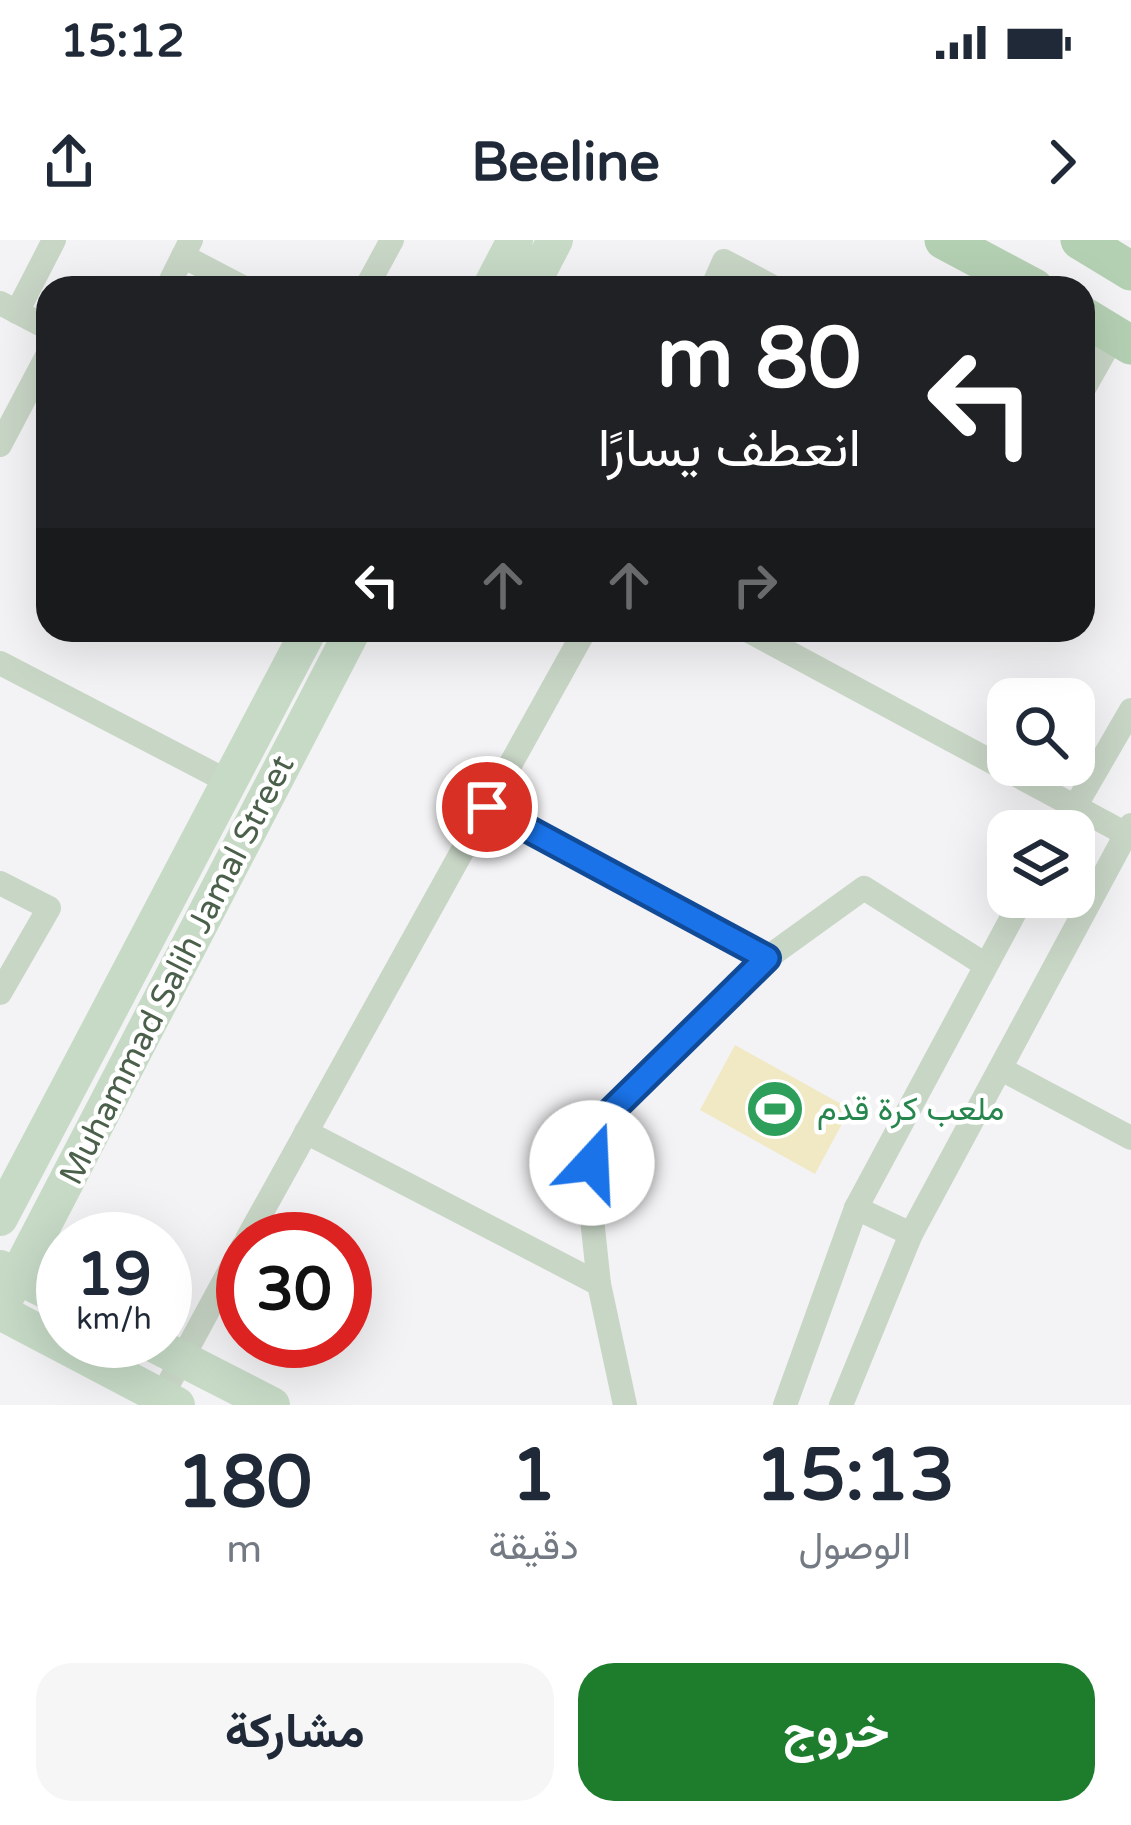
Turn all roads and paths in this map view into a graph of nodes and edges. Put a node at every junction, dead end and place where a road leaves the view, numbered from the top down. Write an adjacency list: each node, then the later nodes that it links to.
1 (54, 240): 17 (street)
2 (392, 240): 11 (street)
3 (515, 240): 12 (street)
4 (555, 240): 13 (street)
5 (944, 240): 16 (main road)
6 (1080, 240): 8 (main road)
7 (187, 248): 9 (street); 10 (street)
8 (1131, 271)
9 (173, 276)
10 (227, 276)
11 (372, 276)
12 (496, 276)
13 (537, 276)
14 (717, 276): 15 (street)
15 (752, 276)
16 (1012, 276)
17 (9, 307): 18 (street)
18 (36, 322)
19 (1109, 332): 20 (street)
20 (1095, 364)
21 (36, 391): 22 (street)
22 (0, 446)
23 (303, 642): 29 (street, Muhammad Salih Jamal Street)
24 (347, 642): 46 (street, Muhammad Salih Jamal Street)
25 (578, 642): 30 (street)
26 (769, 642): 31 (street)
27 (0, 663): 29 (street)
28 (1131, 710): 31 (street)
29 (230, 782): 44 (street, Muhammad Salih Jamal Street)
30 (487, 807): 36 (street); 40 (street)
31 (1075, 807): 32 (street); 33 (street)
32 (1073, 810)
33 (1128, 830): 39 (street)
34 (0, 884): 38 (street)
35 (1011, 918): 37 (street)
36 (767, 958): 37 (street); 47 (street)
37 (984, 964): 42 (street)
38 (0, 993)
39 (1001, 1070): 41 (street); 45 (street)
40 (306, 1132): 43 (street); 47 (street)
41 (1131, 1138)
42 (856, 1208): 45 (street); 57 (street)
43 (262, 1212)
44 (0, 1218)
45 (911, 1234): 58 (street)
46 (9, 1272): 48 (street); 50 (street, Muhammad Salih Jamal Street)
47 (599, 1285): 56 (street)
48 (36, 1286)
49 (216, 1295): 51 (street)
50 (0, 1310): 54 (street)
51 (192, 1338)
52 (192, 1364): 55 (street)
53 (177, 1368): 54 (street)
54 (165, 1402)
55 (272, 1405)
56 (626, 1405)
57 (785, 1405)
58 (841, 1405)

